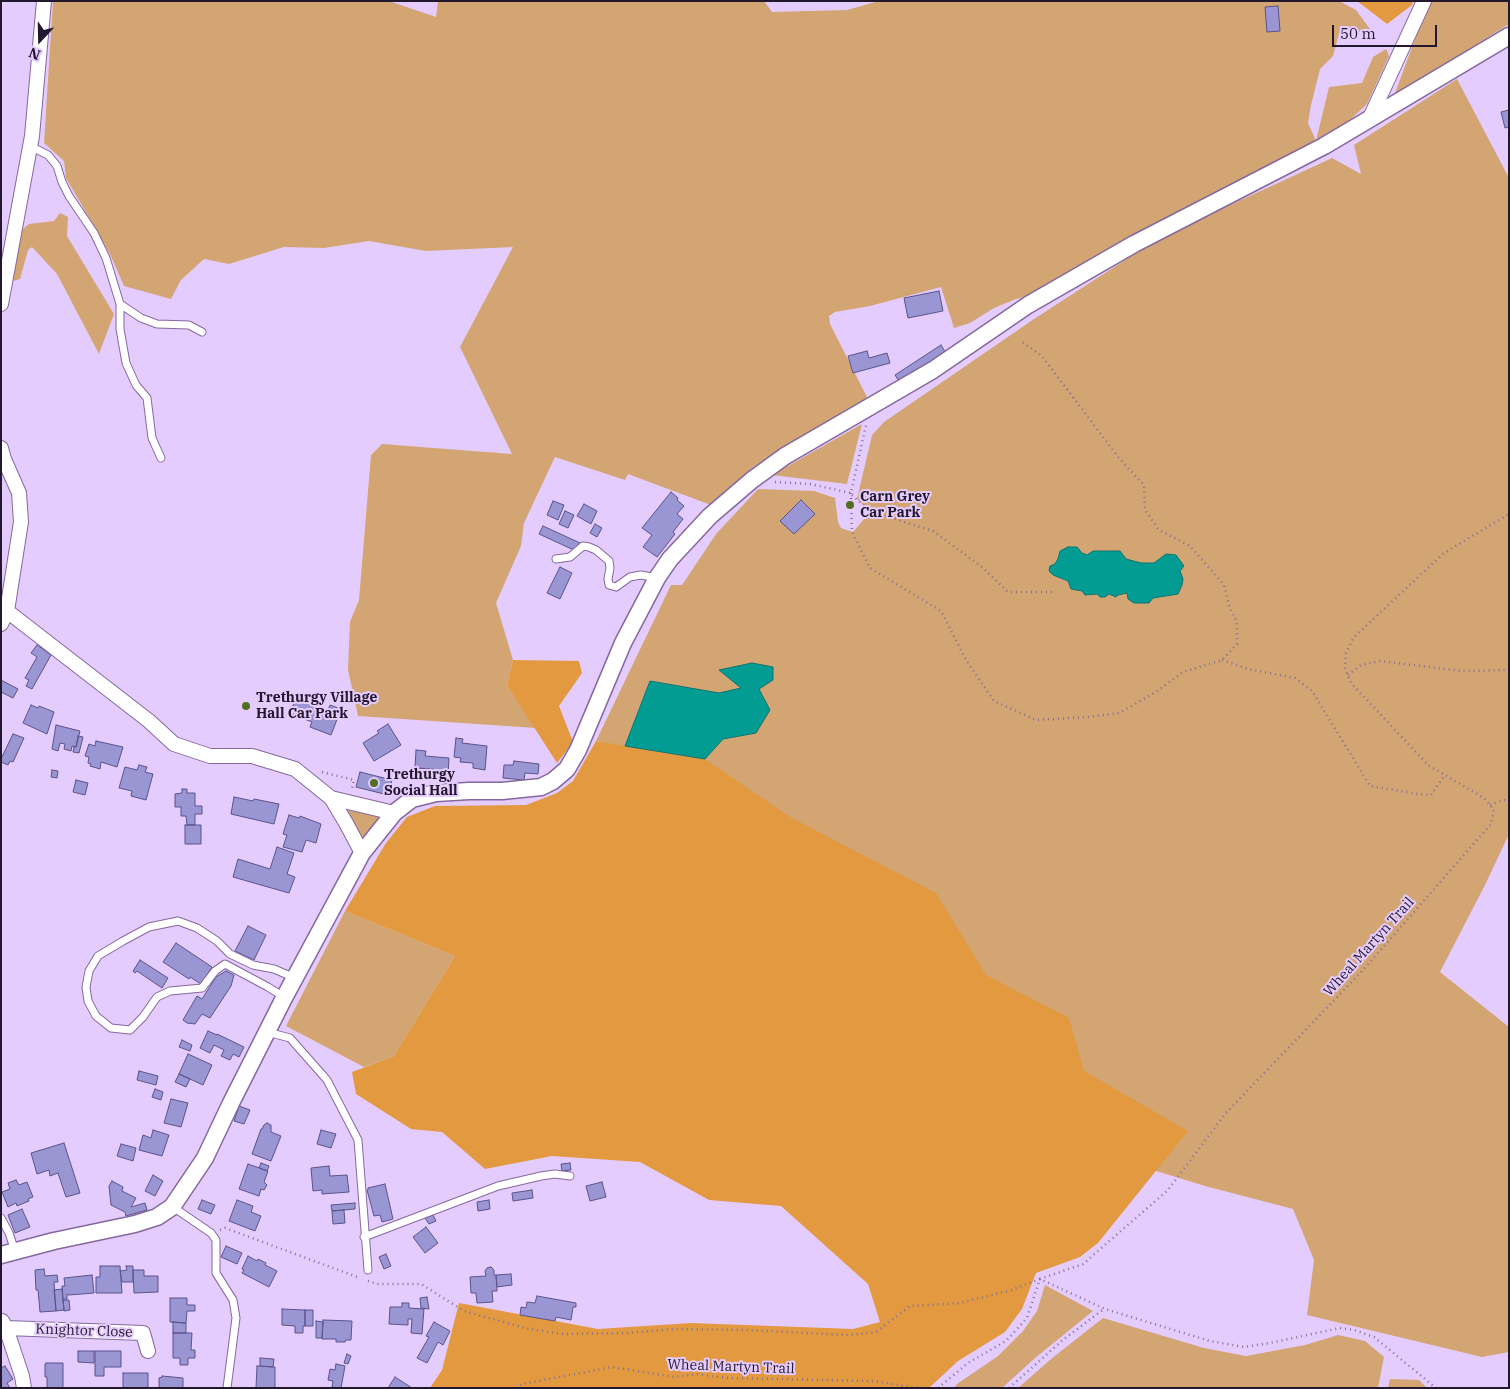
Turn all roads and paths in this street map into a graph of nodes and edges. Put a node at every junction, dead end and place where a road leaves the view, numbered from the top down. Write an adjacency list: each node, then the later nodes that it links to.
1 (44, 1): 5 (street)
2 (1424, 1): 4 (street)
3 (1509, 36): 4 (street)
4 (1369, 120): 10 (street)
5 (30, 146): 6 (street); 7 (lane)
6 (1, 304)
7 (120, 304): 8 (lane); 12 (lane)
8 (202, 332)
9 (1022, 342): 20 (path)
10 (870, 407): 13 (street); 14 (path)
11 (1, 448): 19 (street)
12 (161, 458)
13 (752, 480): 14 (path); 17 (street)
14 (851, 494): 18 (path); 20 (path)
15 (1509, 514): 22 (path)
16 (556, 559): 17 (lane)
17 (657, 578): 29 (street)
18 (1053, 592)
19 (4, 617): 26 (street)
20 (1222, 660): 24 (path)
21 (1509, 670): 22 (path)
22 (1348, 675): 24 (path)
23 (318, 771): 25 (path)
24 (1445, 775): 28 (path)
25 (361, 790)
26 (331, 798): 29 (street); 30 (street)
27 (1509, 801): 28 (path)
28 (1490, 805): 41 (path, Wheal Martyn Trail)
29 (394, 813): 30 (street)
30 (362, 853): 31 (street)
31 (295, 978): 32 (street); 32 (lane)
32 (284, 998): 33 (street)
33 (267, 1032): 35 (street); 38 (lane)
34 (570, 1176): 38 (lane)
35 (172, 1207): 37 (lane); 39 (street)
36 (1, 1218): 39 (lane)
37 (211, 1233): 41 (path, Wheal Martyn Trail); 46 (lane)
38 (364, 1237): 40 (lane)
39 (8, 1253)
40 (368, 1270)
41 (1040, 1279): 42 (path); 49 (path)
42 (1105, 1309): 50 (path); 51 (path)
43 (4, 1324): 44 (street, Knightor Close); 45 (street)
44 (148, 1350)
45 (24, 1388)
46 (227, 1388)
47 (516, 1388): 48 (path, Wheal Martyn Trail)
48 (918, 1388)
49 (938, 1388)
50 (1009, 1388)
51 (1436, 1388)

